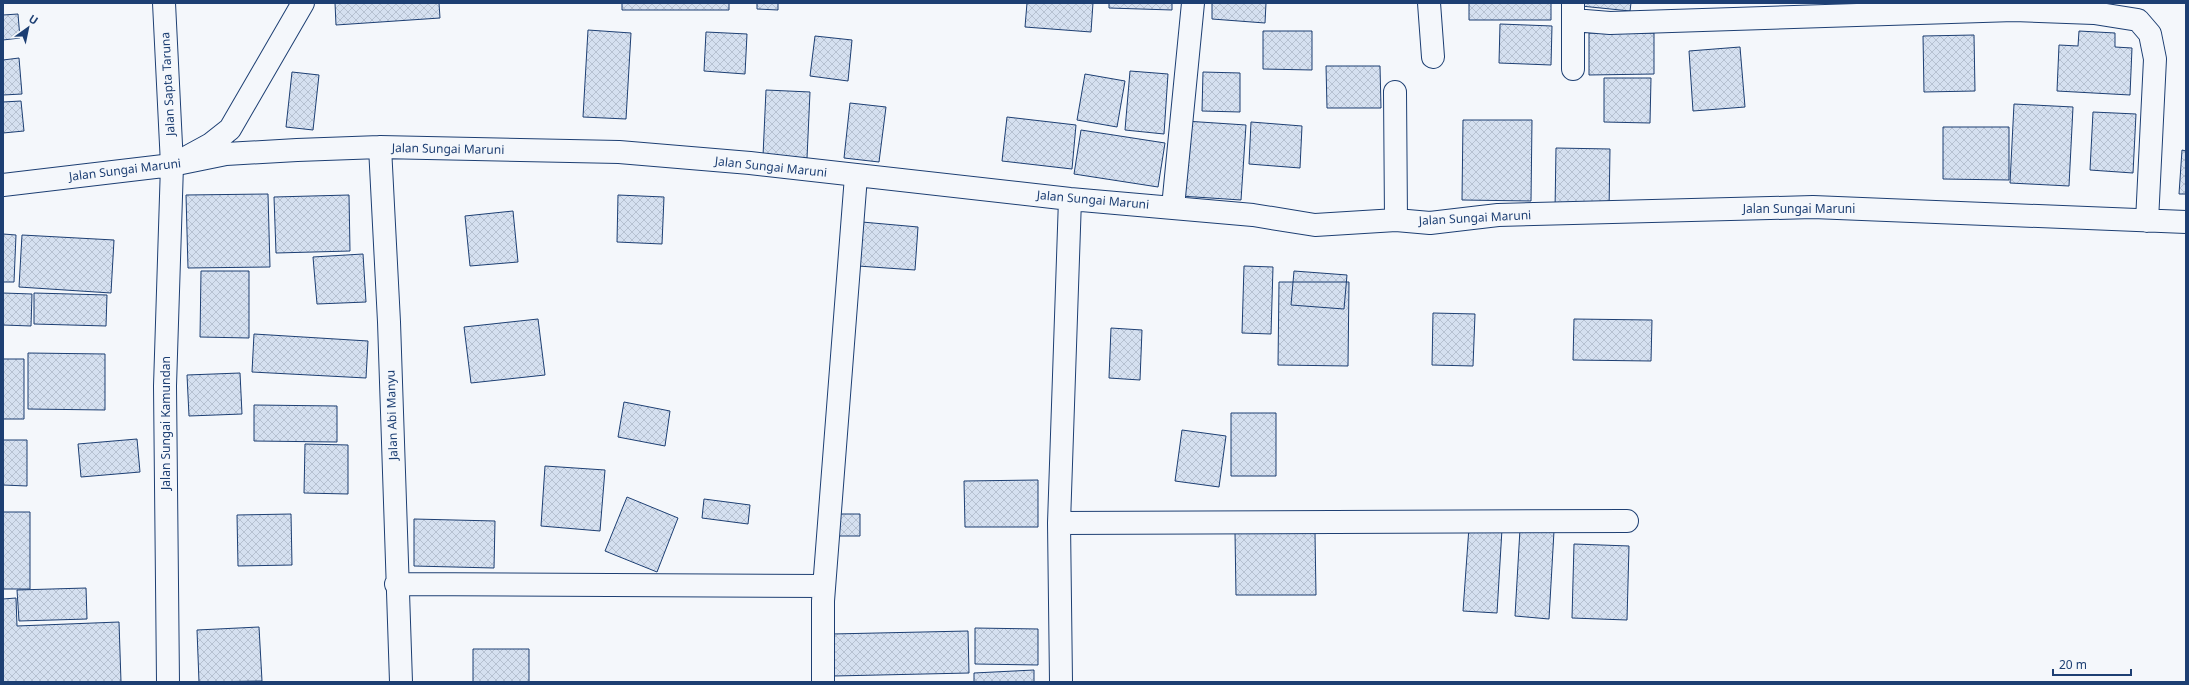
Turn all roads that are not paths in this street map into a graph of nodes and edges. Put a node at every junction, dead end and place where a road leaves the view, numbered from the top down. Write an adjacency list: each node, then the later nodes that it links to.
1 (164, 3): 10 (street, Jalan Sapta Taruna)
2 (303, 3): 10 (street)
3 (1193, 3): 14 (street)
4 (1429, 3): 6 (street)
5 (1573, 12): 7 (street); 16 (street)
6 (1433, 56)
7 (1573, 69)
8 (1395, 92): 15 (street)
9 (380, 147): 10 (street, Jalan Sungai Maruni); 11 (street, Jalan Sungai Maruni); 20 (street, Jalan Abi Manyu)
10 (172, 165): 12 (street, Jalan Sungai Maruni); 22 (street, Jalan Sungai Kamundan)
11 (856, 176): 13 (street, Jalan Sungai Maruni); 21 (street)
12 (3, 185)
13 (1070, 199): 14 (street, Jalan Sungai Maruni); 19 (street)
14 (1173, 207): 15 (street, Jalan Sungai Maruni)
15 (1396, 220): 16 (street, Jalan Sungai Maruni)
16 (2147, 221): 17 (street, Jalan Sungai Maruni)
17 (2186, 222)
18 (1627, 521): 19 (street)
19 (1059, 523): 25 (street)
20 (396, 584): 21 (street); 23 (street, Jalan Abi Manyu)
21 (824, 586): 24 (street)
22 (168, 682)
23 (400, 682)
24 (823, 682)
25 (1061, 682)

